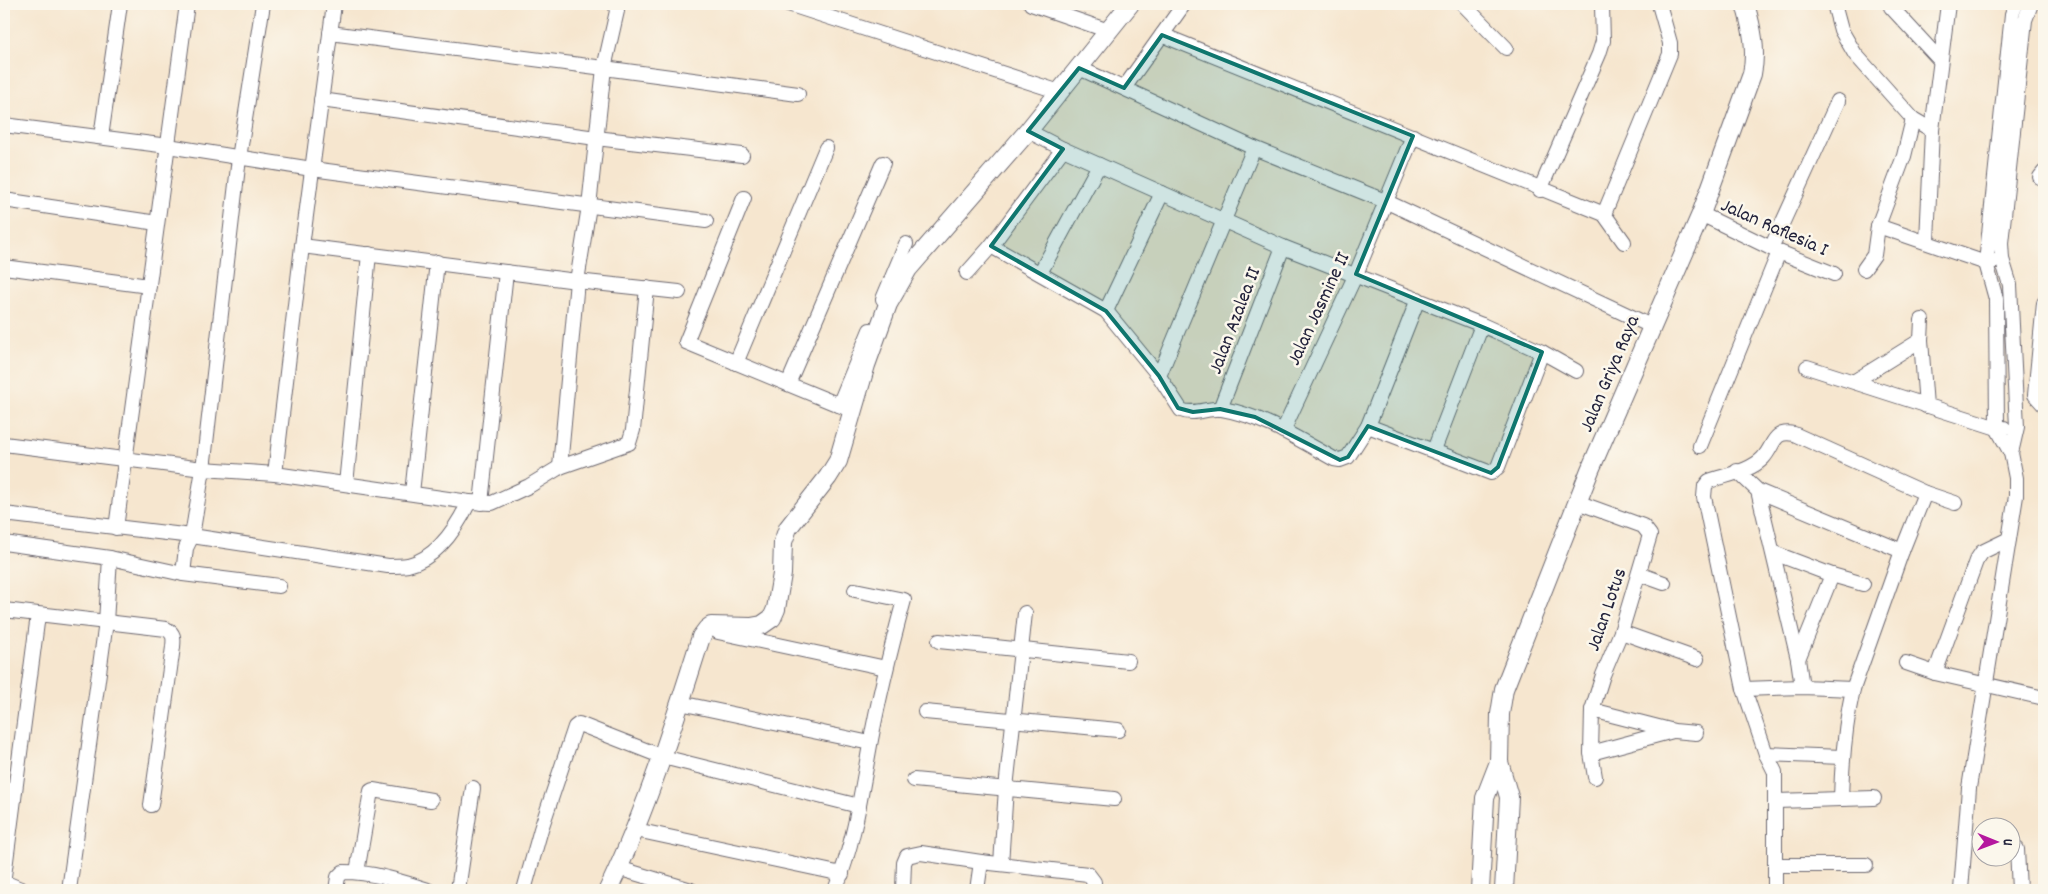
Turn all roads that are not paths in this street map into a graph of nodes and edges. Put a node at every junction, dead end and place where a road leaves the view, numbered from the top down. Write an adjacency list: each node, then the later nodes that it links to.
1 (120, 4): 37 (street)
2 (187, 4): 39 (street)
3 (263, 4): 44 (street)
4 (334, 4): 21 (street)
5 (615, 4): 25 (street)
6 (788, 4): 19 (street)
7 (1130, 4): 20 (street)
8 (1184, 4): 22 (street)
9 (1463, 4): 23 (street)
10 (1659, 4): 54 (street)
11 (1745, 4): 55 (street, Jalan Griya Raya)
12 (1834, 4): 32 (street)
13 (1948, 4): 24 (street)
14 (2016, 4): 69 (street)
15 (2031, 4): 70 (street)
16 (1038, 5): 20 (street)
17 (1891, 5): 24 (street)
18 (1602, 6): 48 (street)
19 (806, 7): 28 (street)
20 (1109, 31): 26 (street)
21 (330, 34): 25 (street); 30 (street)
22 (1162, 35): 27 (street); 36 (street)
23 (1506, 48)
24 (1939, 59): 34 (street)
25 (604, 68): 29 (street); 38 (street)
26 (1078, 68): 27 (street); 28 (street)
27 (1124, 88): 41 (street)
28 (1060, 92): 35 (street)
29 (798, 94)
30 (322, 100): 38 (street); 47 (street)
31 (1838, 102): 66 (street)
32 (1913, 119): 34 (street); 59 (street)
33 (4, 126): 37 (street)
34 (1932, 130): 61 (street)
35 (1028, 131): 42 (street); 98 (street)
36 (1414, 136): 48 (street); 52 (street, Jalan Jasmine II)
37 (101, 137): 39 (street)
38 (596, 138): 43 (street); 53 (street)
39 (168, 146): 44 (street); 58 (street)
40 (826, 148): 90 (street)
41 (1254, 148): 52 (street); 56 (street)
42 (1063, 149): 46 (street); 64 (street)
43 (742, 155)
44 (239, 158): 47 (street); 110 (street)
45 (883, 164): 95 (street)
46 (1099, 165): 49 (street); 75 (street)
47 (312, 169): 53 (street); 63 (street)
48 (1540, 190): 54 (street)
49 (1162, 193): 56 (street); 84 (street)
50 (744, 198): 90 (street)
51 (4, 200): 58 (street)
52 (1385, 201): 76 (street, Jalan Jasmine II); 87 (street)
53 (588, 206): 57 (street); 78 (street)
54 (1604, 214): 60 (street)
55 (1701, 214): 66 (street, Jalan Raflesia I); 87 (street, Jalan Griya Raya)
56 (1225, 220): 65 (street); 93 (street)
57 (706, 222)
58 (157, 223): 79 (street)
59 (1878, 226): 61 (street); 72 (street)
60 (1624, 242)
61 (1926, 242): 69 (street)
62 (906, 244): 98 (street)
63 (302, 246): 67 (street); 112 (street)
64 (991, 246): 74 (street); 75 (street)
65 (1283, 247): 76 (street); 99 (street, Jalan Azalea II)
66 (1775, 250): 77 (street, Jalan Raflesia I); 105 (street)
67 (369, 254): 68 (street); 113 (street)
68 (437, 262): 73 (street); 115 (street)
69 (1986, 264): 70 (street); 102 (street)
70 (2003, 264): 101 (street)
71 (4, 267): 79 (street)
72 (1864, 269)
73 (506, 272): 78 (street); 118 (street)
74 (967, 273)
75 (1040, 273): 84 (street)
76 (1356, 274): 82 (street); 103 (street, Jalan Jasmine II)
77 (1834, 274)
78 (577, 281): 80 (street); 109 (street)
79 (149, 286): 108 (street)
80 (647, 288): 81 (street); 109 (street)
81 (679, 292)
82 (1418, 299): 86 (street); 100 (street)
83 (2044, 303): 96 (street)
84 (1106, 311): 93 (street)
85 (1922, 320): 88 (street)
86 (1482, 325): 89 (street); 106 (street)
87 (1651, 326): 117 (street, Jalan Griya Raya)
88 (1921, 340): 94 (street); 97 (street)
89 (1542, 352): 92 (street); 106 (street)
90 (736, 363): 95 (street)
91 (1807, 367): 94 (street)
92 (1576, 371)
93 (1159, 376): 99 (street)
94 (1855, 381): 97 (street)
95 (788, 384): 98 (street)
96 (2041, 395)
97 (1926, 406): 102 (street)
98 (846, 408): 139 (street)
99 (1220, 409): 103 (street)
100 (1368, 426): 103 (street); 106 (street)
101 (2017, 427): 102 (street); 107 (street)
102 (1996, 428): 107 (street)
103 (1283, 431)
104 (4, 444): 108 (street)
105 (1700, 446)
106 (1434, 450)
107 (2011, 453): 122 (street)
108 (125, 460): 110 (street); 121 (street)
109 (560, 466): 118 (street)
110 (203, 469): 112 (street); 123 (street)
111 (1737, 472): 114 (street); 116 (street); 151 (street)
112 (274, 474): 113 (street)
113 (346, 484): 115 (street)
114 (1758, 491): 125 (street); 126 (street)
115 (412, 493): 118 (street)
116 (1925, 493): 119 (street); 125 (street)
117 (1579, 497): 129 (street, Jalan Lotus); 166 (street, Jalan Griya Raya)
118 (475, 502): 123 (street)
119 (1955, 503)
120 (4, 514): 121 (street)
121 (116, 528): 123 (street)
122 (2009, 539): 148 (street); 149 (street)
123 (189, 542): 128 (street)
124 (4, 543): 127 (street)
125 (1902, 551): 152 (street)
126 (1774, 553): 130 (street); 144 (street)
127 (110, 558): 128 (street); 138 (street)
128 (184, 570): 133 (street)
129 (1639, 574): 131 (street); 140 (street, Jalan Lotus)
130 (1832, 575): 132 (street); 144 (street)
131 (1664, 583)
132 (1863, 584)
133 (279, 586)
134 (855, 590): 147 (street)
135 (4, 610): 137 (street)
136 (1025, 613): 142 (street)
137 (38, 614): 138 (street); 187 (street)
138 (106, 622): 176 (street); 190 (street)
139 (706, 629): 147 (street); 154 (street)
140 (1621, 632): 143 (street); 155 (street, Jalan Lotus)
141 (939, 641): 142 (street)
142 (1021, 649): 145 (street); 157 (street)
143 (1697, 659)
144 (1798, 659): 150 (street)
145 (1128, 661)
146 (1906, 663): 148 (street)
147 (886, 668): 161 (street)
148 (1934, 673): 149 (street)
149 (1987, 685): 153 (street); 204 (street)
150 (1802, 687): 151 (street); 152 (street)
151 (1744, 688): 163 (street)
152 (1853, 689): 165 (street)
153 (2044, 698)
154 (680, 703): 161 (street); 164 (street)
155 (1592, 710): 159 (street); 162 (street, Jalan Lotus)
156 (924, 712): 157 (street)
157 (1013, 720): 158 (street); 170 (street)
158 (1118, 730)
159 (1674, 731): 160 (street); 162 (street)
160 (1696, 733)
161 (870, 743): 177 (street)
162 (1591, 753): 167 (street, Jalan Lotus)
163 (1766, 754): 165 (street); 175 (street)
164 (663, 757): 177 (street); 178 (street); 194 (street)
165 (1842, 757): 171 (street)
166 (1499, 762): 201 (street, Jalan Griya Raya); 202 (street, Jalan Griya Raya)
167 (1595, 777)
168 (914, 780): 170 (street)
169 (473, 788): 193 (street)
170 (1006, 788): 173 (street); 180 (street)
171 (1841, 798): 172 (street); 175 (street)
172 (1874, 798)
173 (1114, 799)
174 (431, 800): 185 (street)
175 (1776, 800): 181 (street)
176 (151, 805)
177 (859, 806): 186 (street)
178 (636, 830): 184 (street); 186 (street)
179 (981, 862): 180 (street); 198 (street); 199 (street)
180 (1001, 864): 200 (street)
181 (1775, 865): 182 (street); 203 (street)
182 (1866, 866)
183 (2017, 866): 205 (street)
184 (618, 868): 195 (street); 196 (street)
185 (357, 872): 191 (street); 192 (street)
186 (842, 874): 197 (street)
187 (4, 876)
188 (4, 882): 189 (street)
189 (24, 890)
190 (69, 890)
191 (336, 890)
192 (428, 890)
193 (458, 890)
194 (524, 890)
195 (608, 890)
196 (691, 890)
197 (835, 890)
198 (903, 890)
199 (977, 890)
200 (1093, 890)
201 (1480, 890)
202 (1504, 890)
203 (1775, 890)
204 (1961, 890)
205 (2019, 890)

